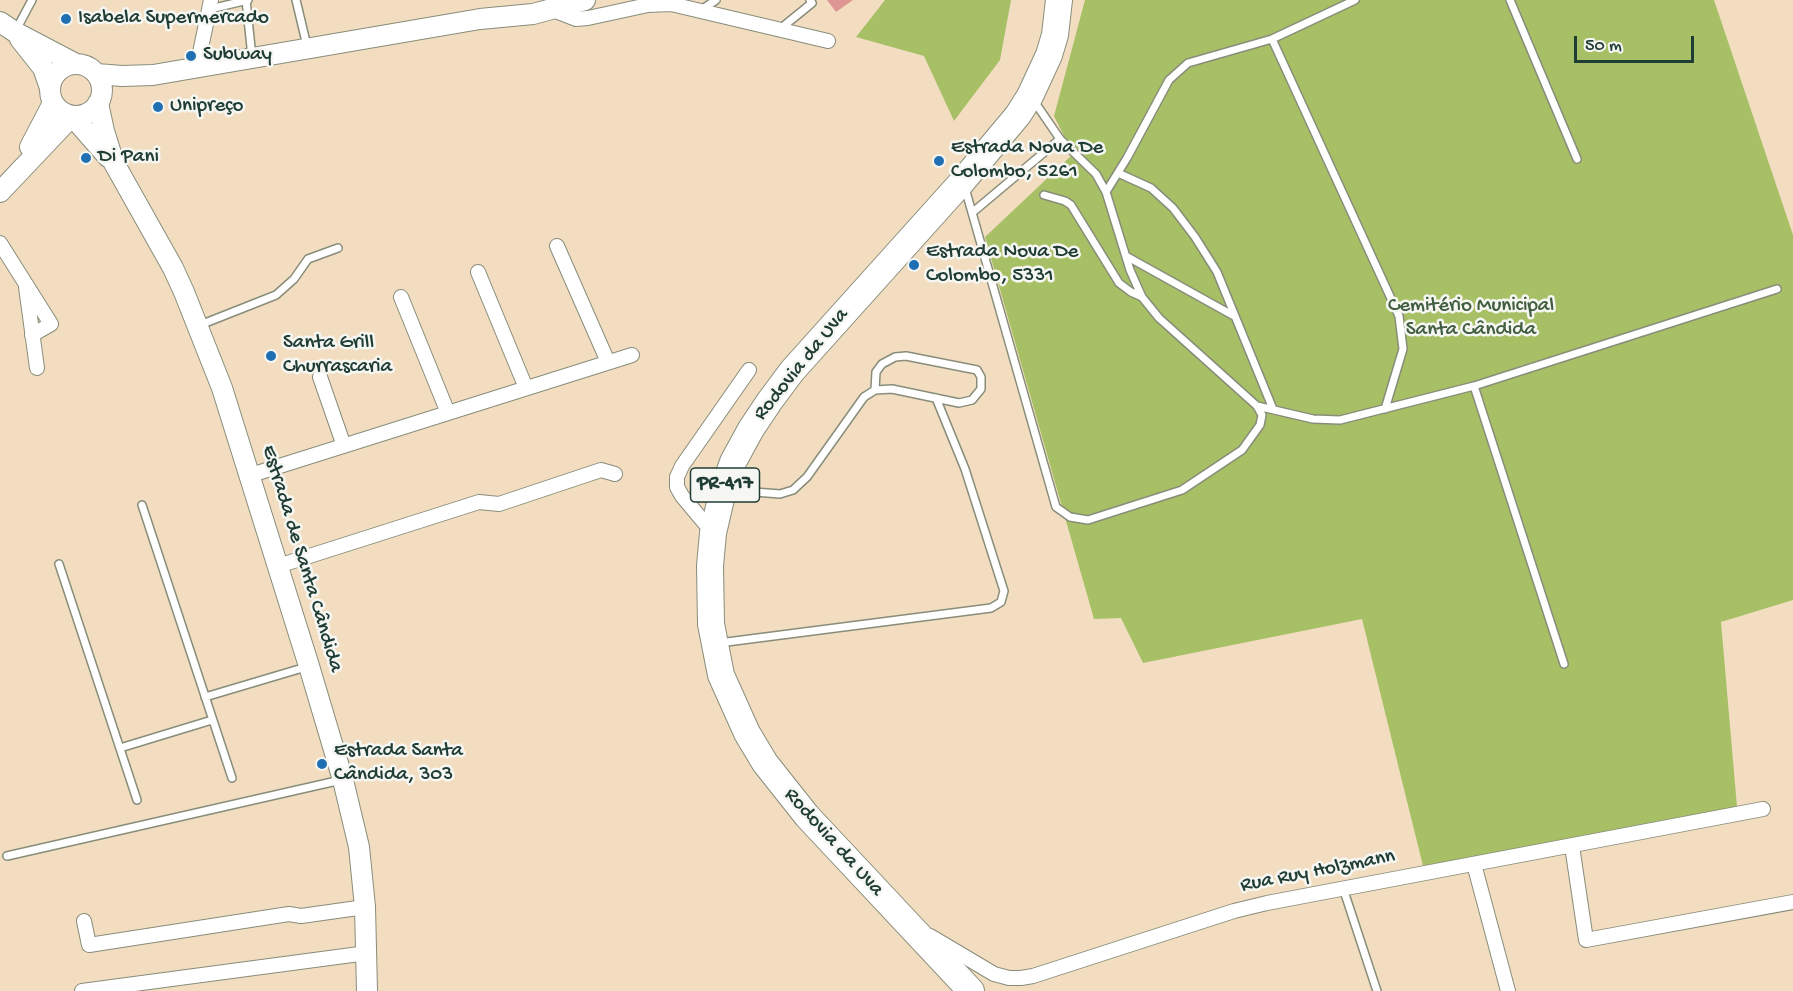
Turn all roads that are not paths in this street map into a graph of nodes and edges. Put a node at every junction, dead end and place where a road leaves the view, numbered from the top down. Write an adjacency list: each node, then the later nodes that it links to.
1 (32, 0): 13 (lane)
2 (247, 0): 10 (lane); 18 (lane)
3 (296, 0): 17 (lane)
4 (585, 0): 11 (main road)
5 (716, 0): 12 (lane)
6 (810, 0): 14 (lane)
7 (1059, 0): 24 (highway, Rodovia da Uva / PR-417)
8 (1355, 0): 15 (lane)
9 (1510, 0): 28 (lane)
10 (210, 5): 20 (street)
11 (546, 5): 12 (street); 17 (main road)
12 (701, 5): 14 (street)
13 (7, 27): 19 (main road); 23 (main road)
14 (780, 29): 16 (street)
15 (1272, 39): 30 (lane); 60 (lane)
16 (828, 40)
17 (308, 49): 18 (main road)
18 (252, 58): 20 (main road)
19 (76, 64): 21 (main road); 23 (main road)
20 (196, 68): 22 (main road)
21 (97, 74): 22 (main road); 25 (main road)
22 (153, 75): 25 (main road)
23 (51, 96): 26 (main road); 31 (main road)
24 (1030, 96): 27 (lane); 32 (highway, Rodovia da Uva / PR-417)
25 (100, 100): 26 (main road); 29 (main road, Estrada de Santa Cândida)
26 (72, 116): 29 (main road, Estrada de Santa Cândida); 31 (main road)
27 (1060, 139): 34 (lane); 36 (lane)
28 (1577, 159)
29 (114, 163): 47 (main road, Estrada de Santa Cândida)
30 (1118, 173): 34 (lane); 46 (lane)
31 (14, 176): 33 (main road)
32 (963, 180): 36 (lane); 65 (highway, Rodovia da Uva / PR-417)
33 (0, 192)
34 (1106, 192): 40 (lane)
35 (1044, 195): 45 (lane)
36 (973, 212): 58 (lane)
37 (0, 243): 42 (street)
38 (557, 246): 50 (street)
39 (338, 248): 47 (lane)
40 (1126, 256): 45 (lane); 46 (lane)
41 (478, 272): 55 (street)
42 (25, 282): 48 (street); 48 (street)
43 (1777, 289): 54 (lane)
44 (400, 297): 61 (street)
45 (1142, 297): 58 (lane)
46 (1235, 316): 59 (lane)
47 (198, 326): 64 (main road, Estrada de Santa Cândida)
48 (32, 334): 51 (street)
49 (632, 355): 50 (street)
50 (608, 362): 55 (street)
51 (36, 368)
52 (749, 370): 67 (street)
53 (320, 377): 62 (street)
54 (1474, 386): 60 (lane); 71 (lane)
55 (526, 388): 61 (street)
56 (875, 390): 57 (lane); 57 (lane); 65 (lane)
57 (936, 398): 70 (lane)
58 (1257, 406): 59 (lane)
59 (1273, 409): 60 (lane)
60 (1385, 409)
61 (448, 413): 62 (street)
62 (344, 446): 64 (street)
63 (615, 474): 69 (street)
64 (250, 475): 69 (main road, Estrada de Santa Cândida)
65 (723, 490): 67 (highway, Rodovia da Uva / PR-417)
66 (142, 505): 73 (lane)
67 (713, 533): 70 (highway, Rodovia da Uva / PR-417)
68 (59, 564): 75 (lane)
69 (279, 566): 72 (main road, Estrada de Santa Cândida)
70 (714, 643): 86 (highway, Rodovia da Uva / PR-417)
71 (1564, 664)
72 (309, 666): 73 (lane); 77 (main road, Estrada de Santa Cândida)
73 (205, 697): 74 (lane)
74 (212, 720): 75 (lane); 76 (lane)
75 (120, 748): 78 (lane)
76 (232, 778)
77 (343, 780): 81 (lane); 85 (main road, Estrada de Santa Cândida)
78 (137, 800)
79 (1763, 809): 80 (street, Rua Ruy Holzmann)
80 (1572, 846): 82 (street, Rua Ruy Holzmann); 84 (street)
81 (7, 856)
82 (1474, 864): 83 (street, Rua Ruy Holzmann); 93 (street)
83 (1343, 888): 86 (street, Rua Ruy Holzmann); 92 (lane)
84 (1793, 902)
85 (365, 907): 87 (street); 88 (main road, Estrada de Santa Cândida)
86 (902, 918): 89 (highway, Rodovia da Uva / PR-417)
87 (84, 921)
88 (367, 953): 90 (street); 91 (main road, Estrada de Santa Cândida)
89 (968, 989)
90 (82, 991)
91 (367, 991)
92 (1377, 991)
93 (1508, 991)

